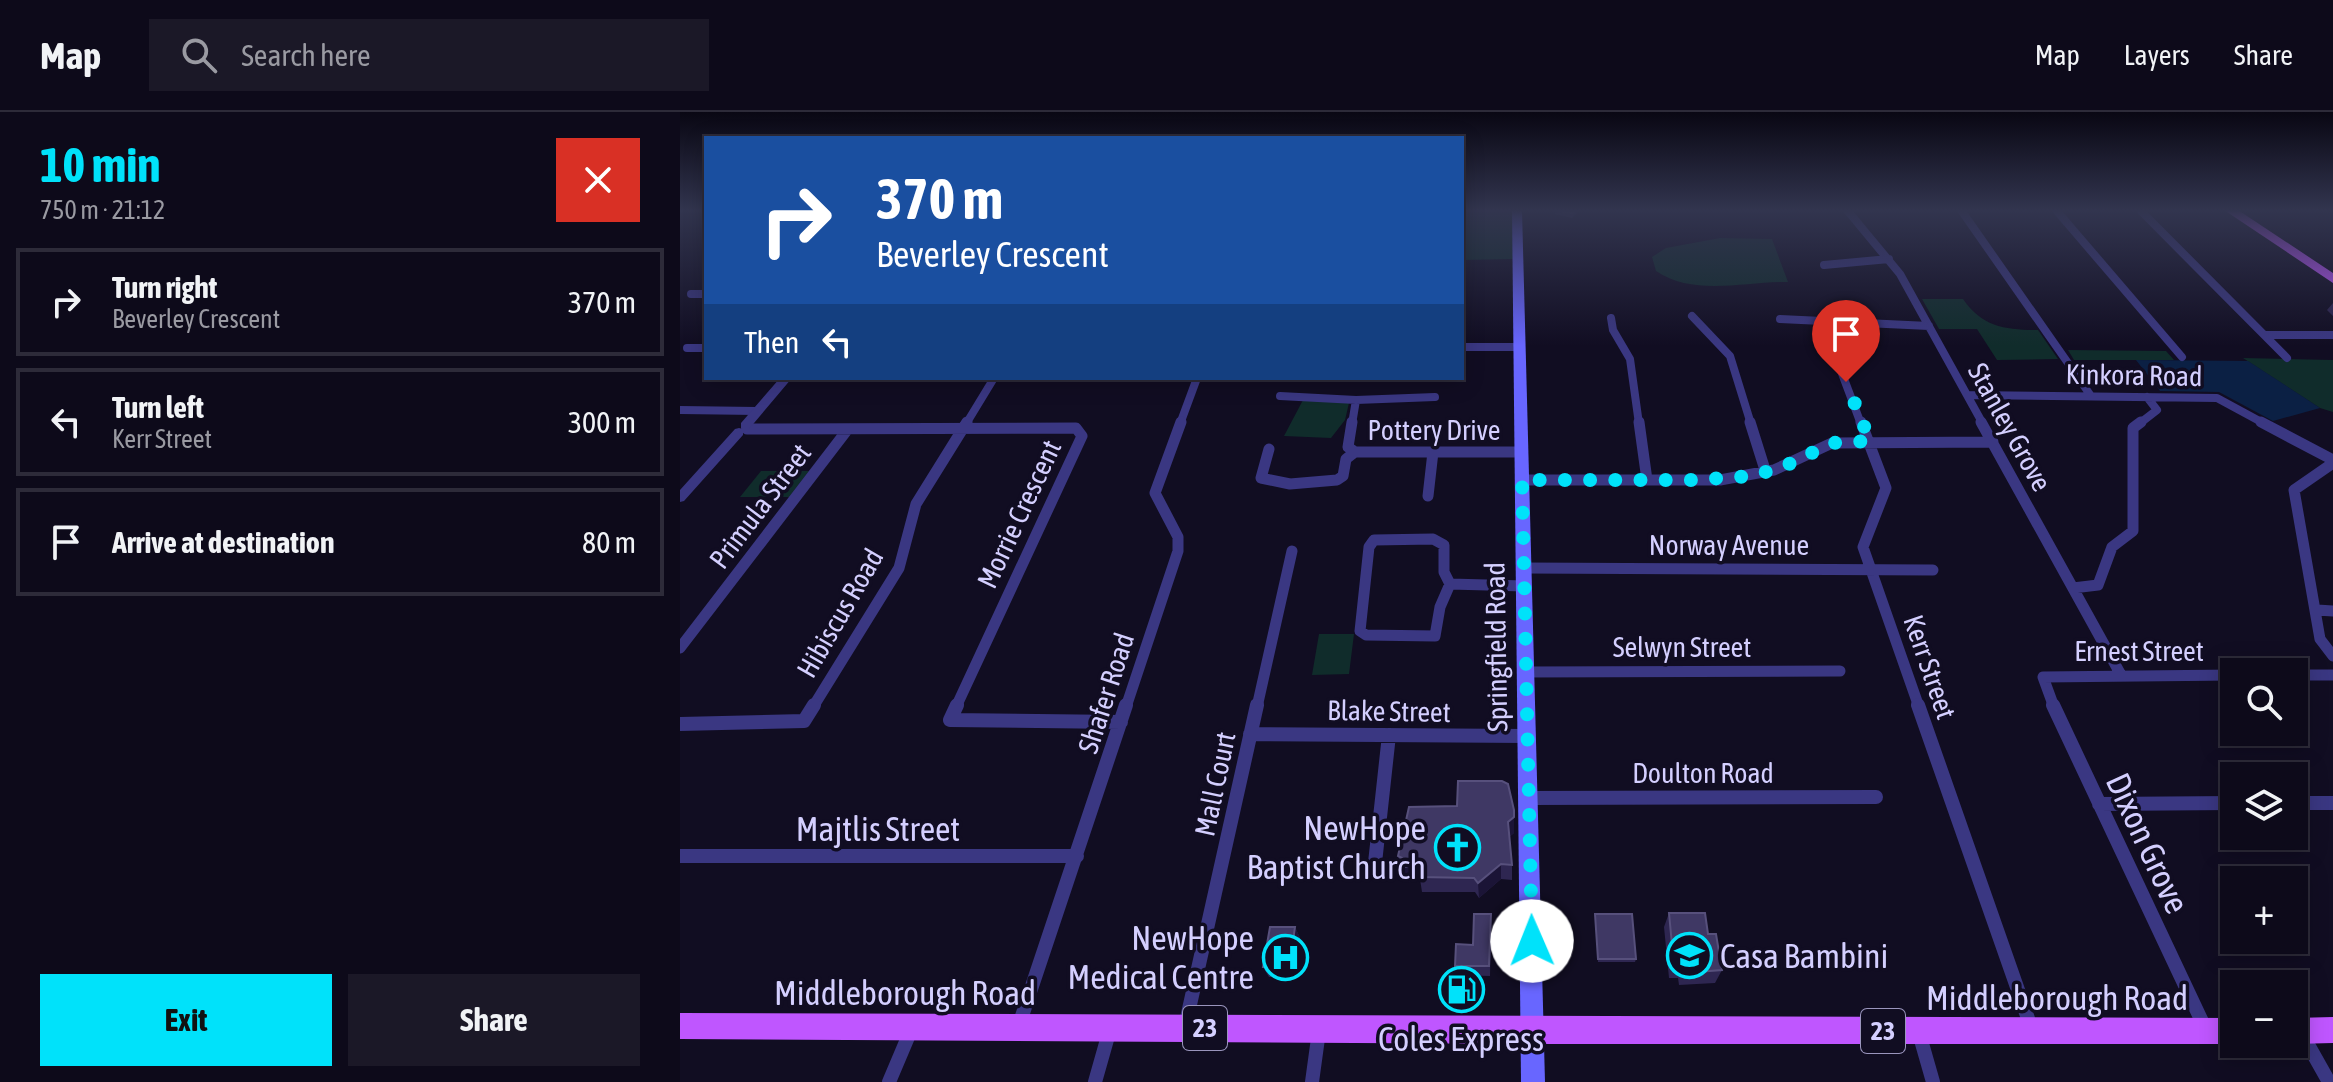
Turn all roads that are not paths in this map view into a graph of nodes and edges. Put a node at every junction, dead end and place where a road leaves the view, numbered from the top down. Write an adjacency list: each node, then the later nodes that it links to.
1 (1518, 255): 22 (main road, Springfield Road)
2 (1886, 255): 8 (street, Stanley Grove)
3 (1993, 255): 32 (street)
4 (2095, 255): 25 (street)
5 (2185, 255): 19 (street)
6 (2298, 255): 11 (main road)
7 (2311, 255): 10 (main road)
8 (1889, 259): 9 (street); 18 (street, Stanley Grove)
9 (1824, 265)
10 (2333, 270)
11 (2333, 279)
12 (691, 294): 13 (street)
13 (704, 294)
14 (1692, 316): 48 (street)
15 (1611, 318): 50 (street)
16 (1780, 319): 17 (street)
17 (1823, 323): 18 (street); 41 (street, Kerr Street)
18 (1929, 326): 30 (street, Stanley Grove)
19 (2265, 335): 20 (street); 26 (street)
20 (2333, 335)
21 (1464, 347): 22 (street)
22 (1520, 347): 46 (main road, Springfield Road)
23 (687, 348): 24 (street)
24 (704, 348)
25 (2182, 357)
26 (2287, 358)
27 (784, 380): 37 (street)
28 (993, 380): 38 (street, Hibiscus Road)
29 (1196, 380): 71 (street, Shafer Road)
30 (1968, 395): 32 (street, Kinkora Road); 42 (street, Stanley Grove)
31 (1280, 396): 35 (street)
32 (2091, 396): 34 (street, Kinkora Road)
33 (1435, 397): 35 (street)
34 (2147, 397): 47 (street, Kinkora Road); 59 (street)
35 (1356, 400): 44 (street, Pottery Drive)
36 (680, 410): 37 (street)
37 (757, 411): 39 (street)
38 (963, 428): 40 (street, Morrie Crescent); 71 (street, Morrie Crescent); 72 (street, Hibiscus Road)
39 (744, 429): 40 (street, Morrie Crescent); 52 (street)
40 (848, 429): 62 (street, Primula Street)
41 (1870, 441): 42 (street); 48 (street); 55 (street, Kerr Street)
42 (1993, 442): 59 (street, Stanley Grove)
43 (1269, 449): 44 (street)
44 (1355, 452): 45 (street, Pottery Drive)
45 (1433, 452): 46 (street, Pottery Drive); 51 (street)
46 (1522, 452): 49 (main road, Springfield Road)
47 (2333, 462): 60 (street)
48 (1766, 473): 50 (street)
49 (1522, 480): 50 (street); 54 (main road, Springfield Road)
50 (1647, 480)
51 (1428, 496)
52 (680, 498)
53 (1292, 551): 73 (street, Mall Court)
54 (1524, 568): 55 (street, Norway Avenue); 58 (main road, Springfield Road)
55 (1870, 569): 56 (street, Norway Avenue); 94 (street, Kerr Street)
56 (1933, 570)
57 (1450, 584): 57 (street); 58 (street)
58 (1524, 586): 65 (main road, Springfield Road)
59 (2073, 588): 66 (street, Stanley Grove)
60 (2317, 610): 61 (street); 63 (street)
61 (2333, 611)
62 (680, 648)
63 (2333, 656)
64 (1840, 671): 65 (street, Selwyn Street)
65 (1525, 672): 75 (main road, Springfield Road)
66 (2121, 675): 67 (street, Ernest Street); 70 (street, Ernest Street)
67 (2220, 675)
68 (2308, 675): 69 (street)
69 (2333, 675)
70 (2043, 677): 81 (street, Dixon Grove)
71 (1121, 722): 83 (street, Shafer Road)
72 (680, 724)
73 (1250, 734): 74 (street, Blake Street); 89 (street, Mall Court)
74 (1389, 735): 75 (street, Blake Street); 84 (street)
75 (1528, 736): 77 (main road, Springfield Road)
76 (1876, 797): 77 (street, Doulton Road)
77 (1529, 798): 92 (main road, Springfield Road)
78 (2220, 803): 81 (street)
79 (2308, 803): 80 (street)
80 (2333, 803)
81 (2099, 804): 95 (street, Dixon Grove)
82 (680, 856): 83 (street, Majtlis Street)
83 (1077, 856): 86 (street, Shafer Road)
84 (1374, 872)
85 (912, 1025): 86 (main road, Middleborough Road / 23); 87 (main road, Middleborough Road / 23); 99 (street)
86 (1019, 1025): 88 (main road, Middleborough Road / 23)
87 (680, 1026)
88 (1110, 1027): 89 (main road, Middleborough Road / 23); 100 (street)
89 (1185, 1028): 90 (main road, Middleborough Road / 23)
90 (1319, 1029): 92 (main road, Middleborough Road / 23); 101 (street)
91 (2333, 1030): 97 (main road)
92 (1532, 1031): 93 (main road, Middleborough Road / 23); 102 (main road, Springfield Road)
93 (1918, 1031): 94 (main road, Middleborough Road / 23); 103 (street)
94 (2032, 1031): 95 (main road, Middleborough Road / 23)
95 (2207, 1031): 96 (main road, Middleborough Road / 23)
96 (2220, 1031)
97 (2308, 1031)
98 (2308, 1049): 104 (street)
99 (889, 1082)
100 (1095, 1082)
101 (1312, 1082)
102 (1533, 1082)
103 (1933, 1082)
104 (2329, 1082)

